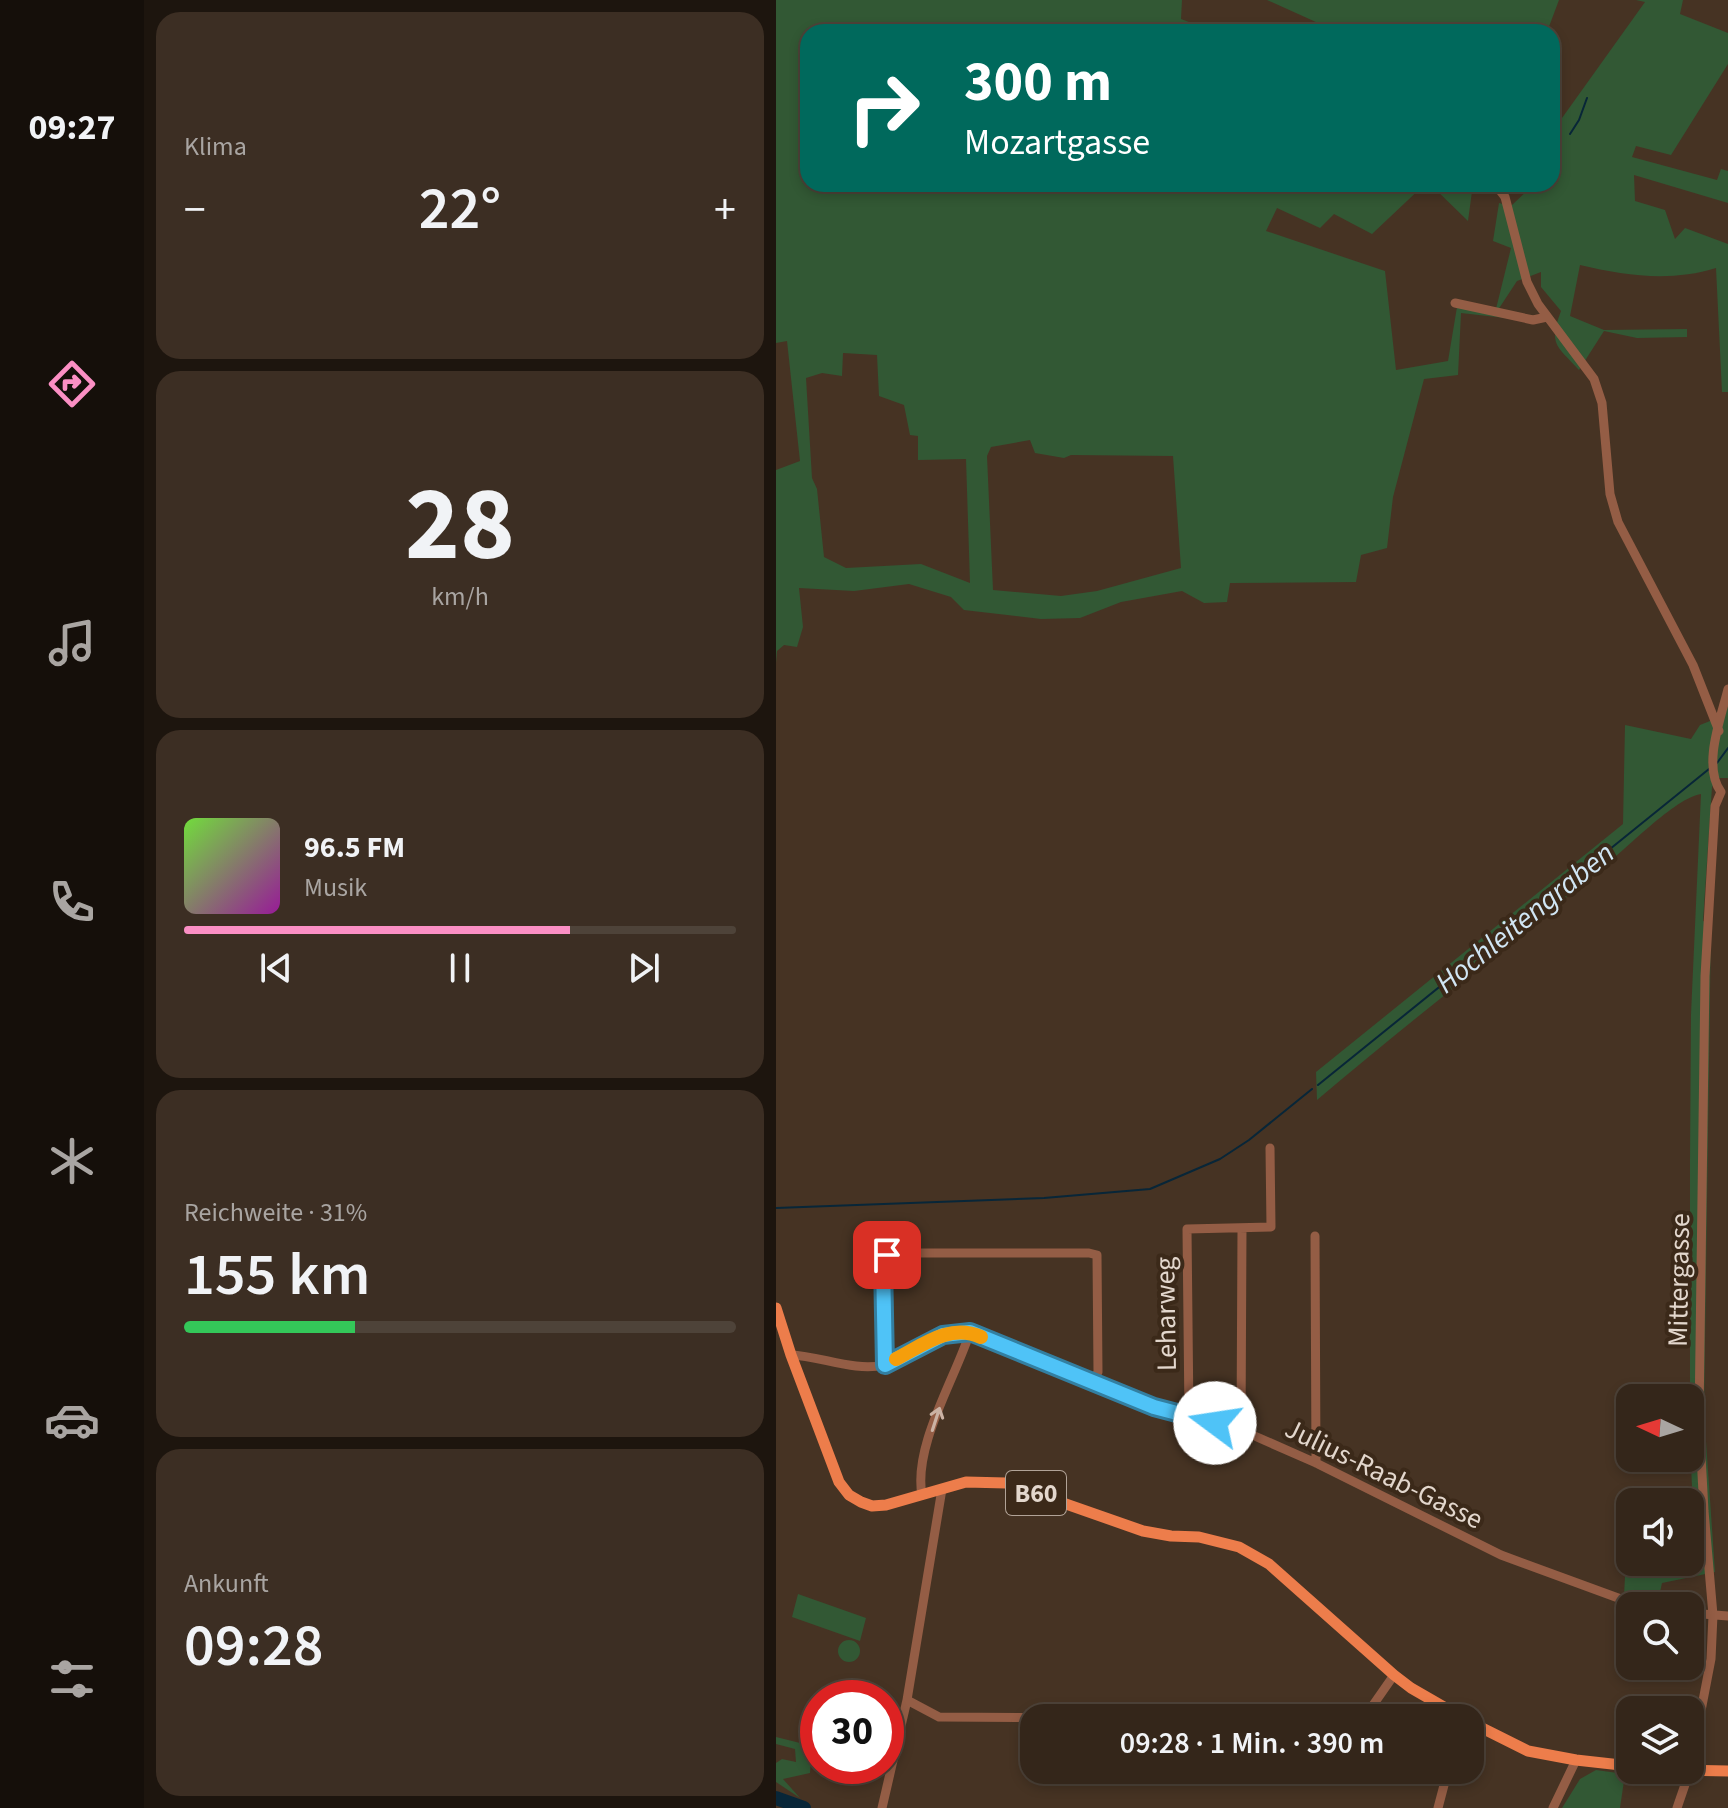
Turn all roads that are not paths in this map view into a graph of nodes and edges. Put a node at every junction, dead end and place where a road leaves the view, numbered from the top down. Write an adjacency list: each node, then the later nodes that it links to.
1 (1501, 192): 3 (street)
2 (1455, 303): 3 (street)
3 (1547, 317): 5 (street)
4 (1728, 689): 6 (street, Mittergasse)
5 (1707, 698): 6 (street); 7 (street)
6 (1724, 703): 7 (street, Mittergasse)
7 (1719, 731): 8 (street, Mittergasse)
8 (1725, 790): 24 (street, Mittergasse)
9 (1270, 1148): 10 (street, Leharweg)
10 (1242, 1228): 17 (street, Leharweg); 18 (street)
11 (1315, 1236): 19 (street)
12 (776, 1308): 14 (main road, B60)
13 (970, 1332): 15 (street); 16 (street, Julius-Raab-Gasse); 21 (street, one-way to 13)
14 (791, 1355): 15 (street); 21 (main road, B60)
15 (885, 1365): 16 (street)
16 (1091, 1384): 17 (street, Julius-Raab-Gasse)
17 (1189, 1416): 18 (street, Julius-Raab-Gasse)
18 (1241, 1430): 19 (street, Julius-Raab-Gasse)
19 (1316, 1463): 22 (street, Julius-Raab-Gasse)
20 (942, 1489): 21 (main road, B60); 26 (main road, B60); 28 (street)
21 (922, 1495)
22 (1616, 1597)
23 (1704, 1614): 24 (street)
24 (1713, 1615): 25 (street); 27 (street, Mittergasse)
25 (1728, 1616)
26 (1394, 1675): 29 (street); 30 (main road, B60)
27 (1703, 1696)
28 (907, 1700): 31 (street); 39 (street)
29 (1374, 1704)
30 (1439, 1704)
31 (1020, 1718)
32 (1484, 1729): 33 (main road)
33 (1576, 1760): 34 (main road); 41 (street)
34 (1616, 1764)
35 (1704, 1770): 36 (main road)
36 (1728, 1771)
37 (1444, 1784): 40 (street)
38 (1683, 1784): 42 (street, Mittergasse)
39 (882, 1808)
40 (1438, 1808)
41 (1553, 1808)
42 (1677, 1808)

